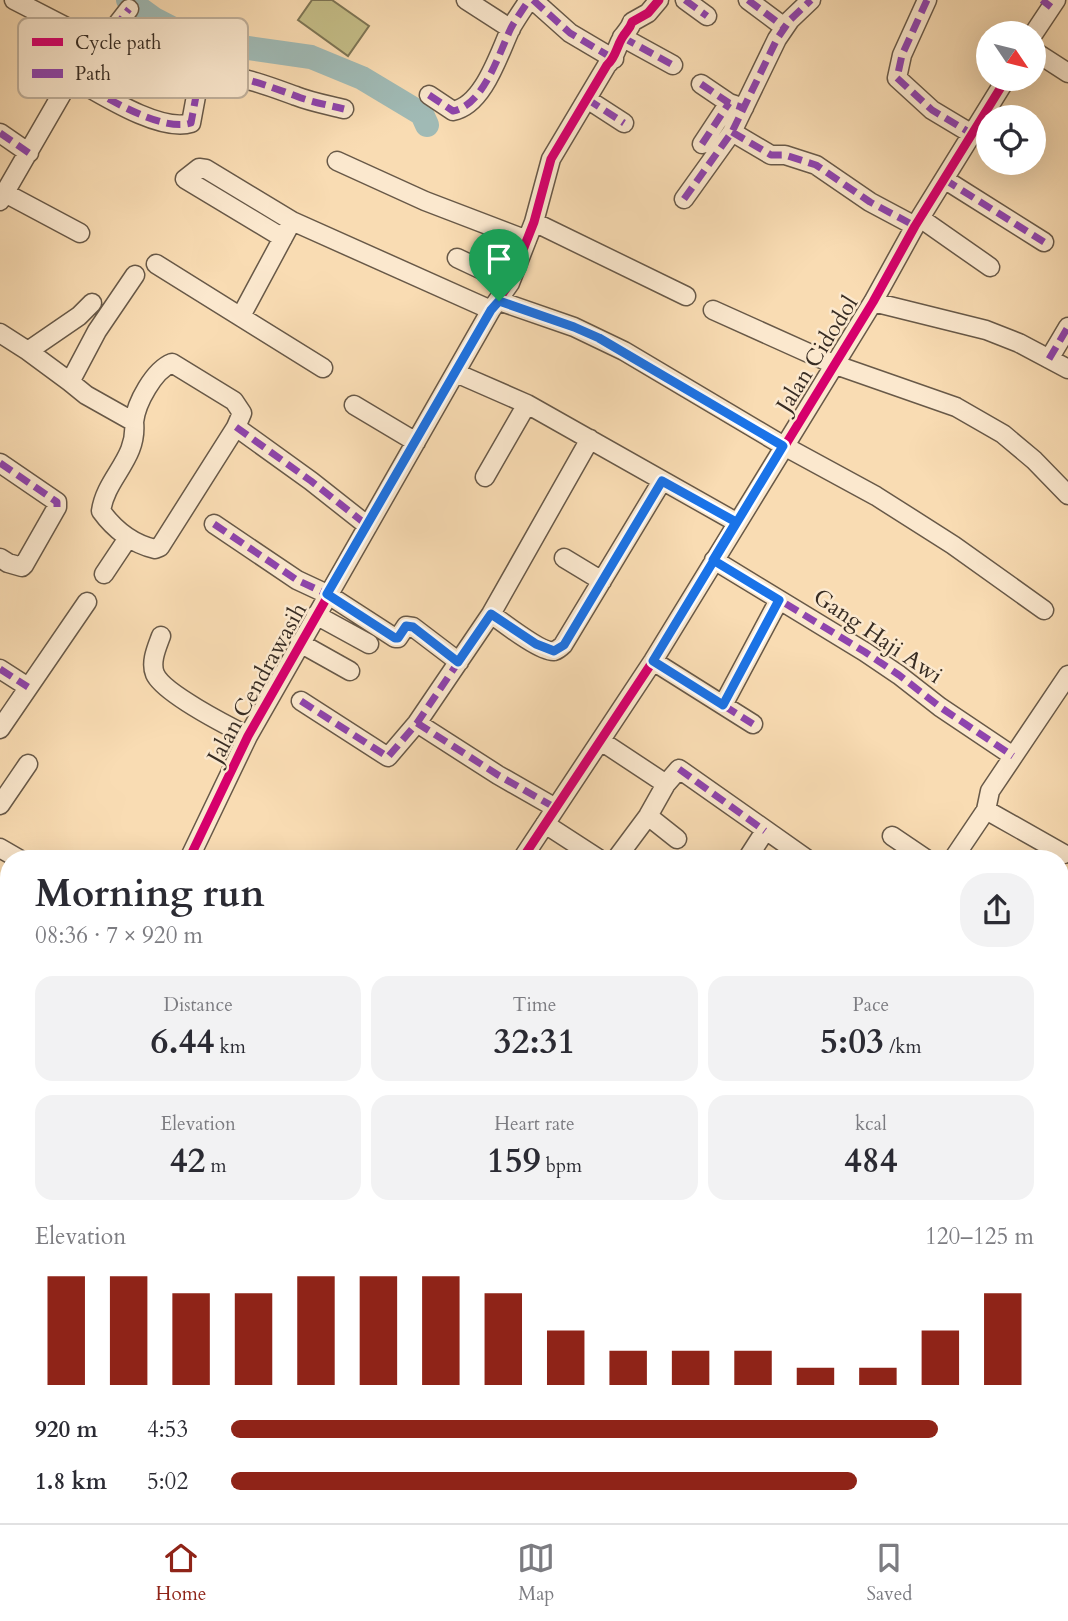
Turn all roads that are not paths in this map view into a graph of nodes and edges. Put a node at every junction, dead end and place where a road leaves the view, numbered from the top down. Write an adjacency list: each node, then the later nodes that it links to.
1 (14, 0): 12 (street)
2 (466, 0): 16 (street)
3 (531, 0): 16 (street); 18 (street)
4 (659, 0): 17 (street)
5 (685, 0): 11 (street)
6 (748, 0): 15 (street)
7 (811, 0): 15 (street)
8 (927, 0): 35 (street)
9 (1050, 2): 14 (street)
10 (129, 9): 13 (street)
11 (707, 16)
12 (49, 18)
13 (123, 18)
14 (1040, 21)
15 (784, 27): 30 (street)
16 (511, 29): 25 (street)
17 (622, 37): 18 (street, Jalan Cendrawasih); 20 (street)
18 (614, 59): 29 (street, Jalan Cendrawasih)
19 (1046, 59): 21 (street)
20 (673, 65)
21 (1068, 73)
22 (248, 80): 31 (street)
23 (701, 84): 30 (street)
24 (999, 91): 35 (street, Jalan Cidodol)
25 (429, 95)
26 (61, 98): 37 (street)
27 (109, 98): 28 (street)
28 (197, 98)
29 (587, 99): 32 (street); 43 (street, Jalan Cendrawasih)
30 (736, 105): 33 (street); 36 (street)
31 (344, 109)
32 (624, 123)
33 (732, 132): 41 (street); 44 (street)
34 (0, 133): 37 (street)
35 (972, 134): 39 (street, Jalan Cidodol)
36 (702, 144)
37 (29, 153): 40 (street)
38 (337, 161): 47 (street)
39 (944, 179): 44 (street, Jalan Cidodol); 48 (street)
40 (2, 197): 45 (street)
41 (684, 198)
42 (292, 220): 46 (street); 46 (street); 57 (street)
43 (534, 222): 47 (street, Jalan Cendrawasih); 54 (street)
44 (917, 222): 51 (street); 55 (street, Jalan Cidodol)
45 (80, 233)
46 (283, 238): 59 (street)
47 (527, 240): 53 (street, Jalan Cendrawasih)
48 (1044, 242)
49 (457, 258): 53 (street)
50 (156, 264): 59 (street)
51 (990, 267)
52 (135, 275): 68 (street)
53 (510, 283): 57 (street, Jalan Cendrawasih)
54 (686, 296)
55 (873, 301): 63 (street); 64 (street, Jalan Cidodol)
56 (92, 303): 62 (street)
57 (495, 305): 67 (street, Jalan Cendrawasih); 75 (street)
58 (713, 310): 64 (street)
59 (241, 316): 65 (street)
60 (1068, 327): 63 (street)
61 (0, 333): 62 (street)
62 (28, 351): 68 (street)
63 (1049, 359): 66 (street)
64 (833, 364): 75 (street, Jalan Cidodol); 79 (street)
65 (323, 368)
66 (1068, 369)
67 (456, 373): 69 (street); 74 (street, Jalan Cendrawasih)
68 (70, 382): 71 (street)
69 (527, 404): 73 (street); 77 (street)
70 (354, 405): 74 (street)
71 (134, 422): 72 (street); 83 (street)
72 (236, 427): 82 (street); 83 (street)
73 (590, 439): 78 (street); 93 (street)
74 (416, 442): 82 (street, Jalan Cendrawasih)
75 (783, 446): 80 (street, Jalan Cidodol); 92 (street)
76 (0, 463): 84 (street)
77 (485, 477)
78 (662, 481): 80 (street); 88 (street)
79 (1068, 495)
80 (736, 522): 86 (street, Jalan Cidodol)
81 (214, 524): 89 (street)
82 (368, 526): 89 (street, Jalan Cendrawasih)
83 (128, 538): 87 (street)
84 (0, 558)
85 (564, 558): 88 (street)
86 (713, 560): 90 (street, Gang Haji Awi); 98 (street, Jalan Cidodol)
87 (104, 574)
88 (602, 581): 93 (street)
89 (327, 594): 94 (street, Jalan Cendrawasih); 99 (street)
90 (779, 600): 105 (street); 111 (street, Gang Haji Awi)
91 (88, 602): 103 (street)
92 (1044, 610)
93 (491, 614): 99 (street)
94 (316, 615): 96 (street, Jalan Cendrawasih); 97 (street)
95 (161, 636): 109 (street)
96 (300, 643): 101 (street); 109 (street, Jalan Cendrawasih)
97 (369, 644)
98 (653, 661): 105 (street); 110 (street, Jalan Cidodol)
99 (458, 662): 106 (street)
100 (0, 668): 103 (street)
101 (349, 671)
102 (1068, 675): 111 (street)
103 (28, 687): 108 (street)
104 (301, 701): 106 (street)
105 (723, 705): 107 (street)
106 (417, 723): 115 (street)
107 (753, 724)
108 (0, 729)
109 (248, 736): 122 (street, Jalan Cendrawasih)
110 (601, 741): 113 (street); 115 (street, Jalan Cidodol)
111 (1013, 756): 116 (street)
112 (28, 764): 114 (street)
113 (666, 784): 117 (street); 119 (street)
114 (0, 805)
115 (554, 807): 118 (street, Jalan Cidodol)
116 (986, 810): 129 (street); 130 (street)
117 (648, 816): 121 (street); 125 (street)
118 (545, 824): 123 (street, Jalan Cidodol); 124 (street)
119 (765, 831): 126 (street); 127 (street)
120 (892, 836): 128 (street)
121 (677, 839)
122 (193, 850)
123 (528, 850)
124 (585, 850)
125 (623, 850)
126 (753, 850)
127 (794, 850)
128 (913, 850)
129 (959, 850)
130 (1057, 850)

